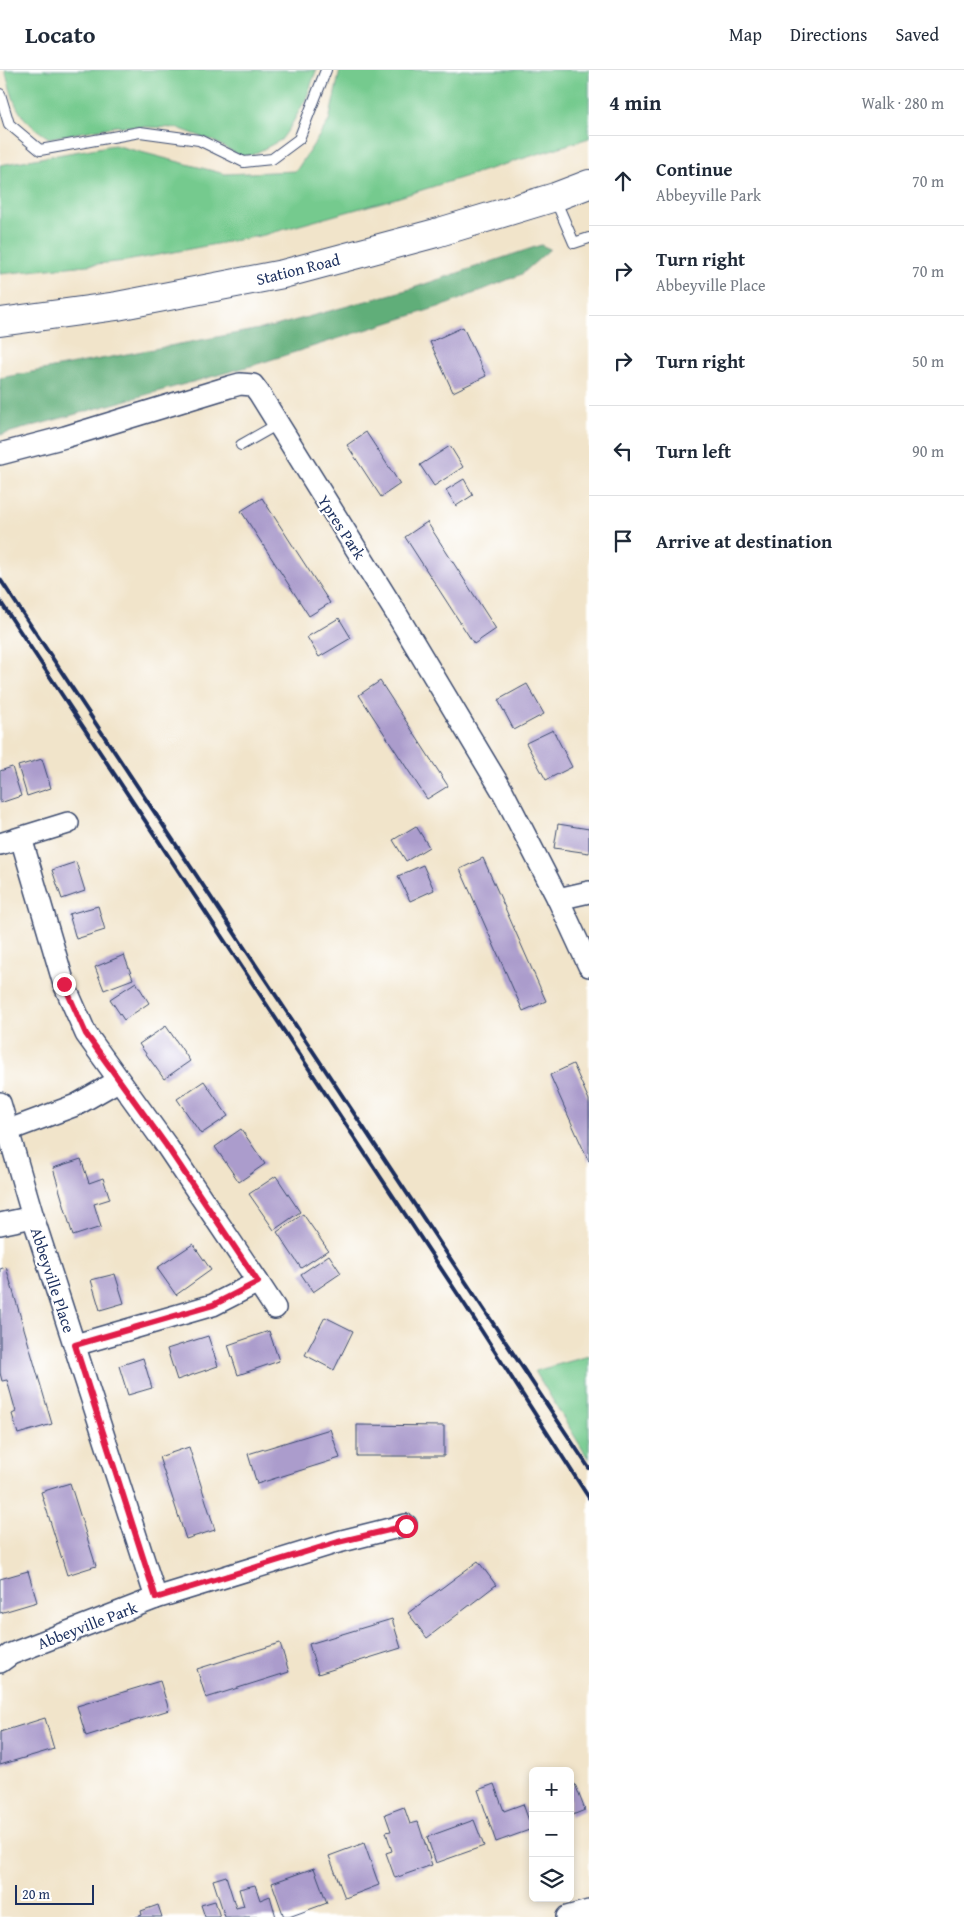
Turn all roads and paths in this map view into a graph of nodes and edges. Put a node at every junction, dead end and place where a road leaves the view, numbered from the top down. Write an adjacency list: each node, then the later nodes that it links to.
1 (326, 70): 2 (lane)
2 (0, 94)
3 (589, 184): 4 (main road, Station Road)
4 (554, 197): 5 (lane); 6 (main road, Station Road)
5 (589, 238)
6 (0, 322)
7 (278, 424): 8 (lane); 9 (street, Ypres Park); 14 (street, Ypres Park)
8 (241, 445)
9 (0, 454)
10 (68, 823): 11 (street)
11 (21, 838): 12 (street); 16 (street)
12 (0, 844)
13 (589, 892): 14 (street)
14 (558, 899): 15 (street, Ypres Park)
15 (589, 966)
16 (118, 1080): 18 (street); 21 (street)
17 (0, 1103): 18 (street, Abbeyville Place)
18 (9, 1130): 19 (street, Abbeyville Place)
19 (33, 1217): 20 (street); 23 (street, Abbeyville Place)
20 (0, 1224)
21 (258, 1282): 22 (street); 23 (street)
22 (275, 1308)
23 (75, 1345): 25 (street, Abbeyville Place)
24 (406, 1526): 25 (street, Abbeyville Park)
25 (156, 1598): 26 (street, Abbeyville Park)
26 (0, 1662)
27 (589, 1911): 28 (street)
28 (567, 1917)

